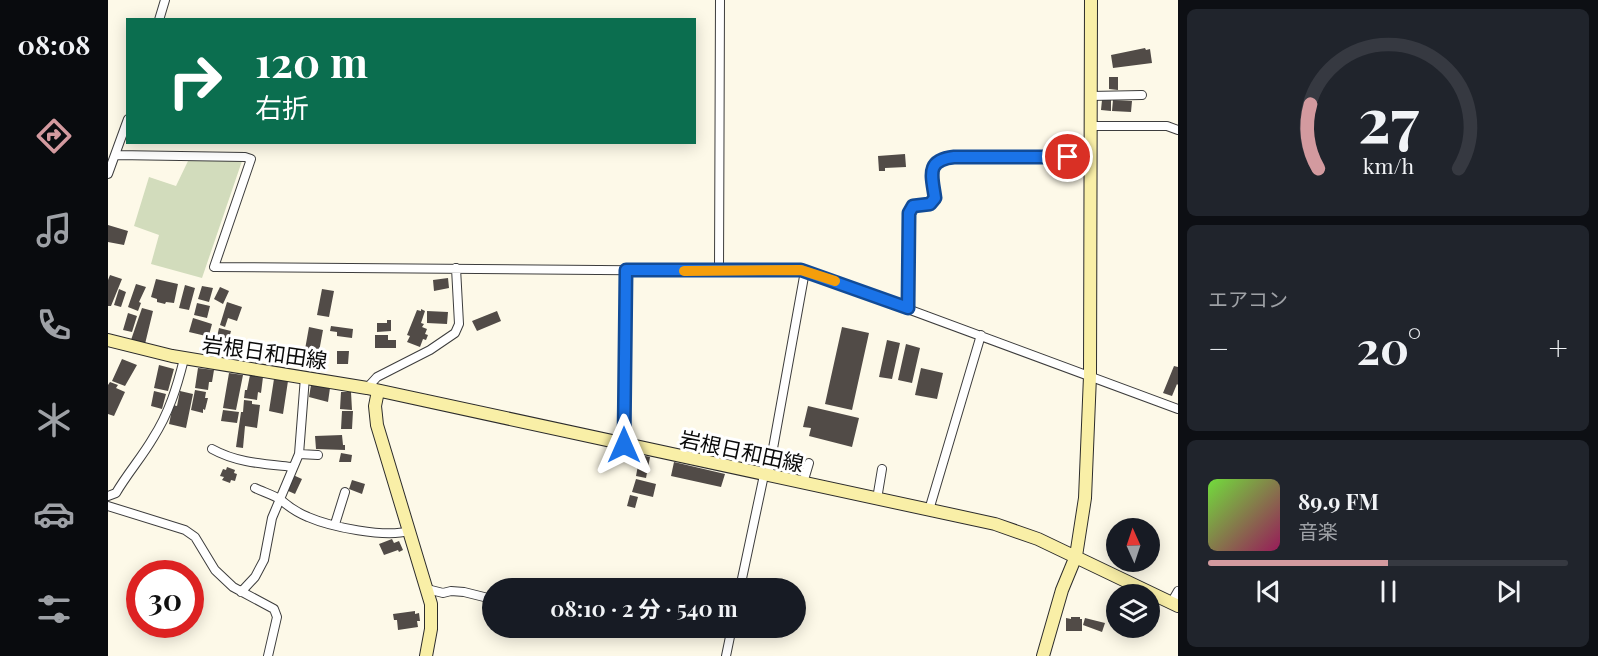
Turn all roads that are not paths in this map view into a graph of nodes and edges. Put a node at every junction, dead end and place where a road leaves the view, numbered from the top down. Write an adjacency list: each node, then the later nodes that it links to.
1 (165, 0): 4 (street)
2 (720, 0): 16 (street)
3 (1091, 0): 6 (main road)
4 (160, 18)
5 (1142, 95): 6 (street)
6 (1090, 96): 8 (main road)
7 (126, 125): 10 (street)
8 (1090, 126): 9 (street); 11 (main road)
9 (1178, 129)
10 (116, 155): 12 (street); 13 (street)
11 (1090, 157): 17 (street); 21 (main road)
12 (108, 171)
13 (456, 268): 14 (street); 23 (street)
14 (626, 270): 16 (street); 25 (street)
15 (805, 270): 16 (street); 17 (street); 32 (street)
16 (719, 271)
17 (908, 308): 18 (street)
18 (981, 335): 21 (street); 40 (street)
19 (108, 340): 20 (main road, 岩根日和田線)
20 (184, 359): 22 (main road, 岩根日和田線); 36 (street)
21 (1090, 376): 24 (street); 43 (main road)
22 (305, 377): 23 (main road, 岩根日和田線); 27 (street)
23 (372, 389): 25 (main road, 岩根日和田線); 42 (main road)
24 (1178, 409)
25 (624, 445): 32 (main road, 岩根日和田線)
26 (212, 448): 30 (street)
27 (299, 454): 28 (street); 30 (street)
28 (318, 455)
29 (809, 463): 33 (street)
30 (293, 467): 37 (street)
31 (882, 469): 38 (street)
32 (766, 476): 33 (main road, 岩根日和田線); 44 (street)
33 (803, 483): 38 (main road, 岩根日和田線)
34 (255, 488): 37 (street)
35 (345, 492): 41 (street)
36 (108, 496)
37 (280, 499): 41 (street); 47 (street)
38 (877, 499): 40 (main road, 岩根日和田線)
39 (108, 506): 47 (street)
40 (929, 510): 43 (main road, 岩根日和田線)
41 (334, 524): 42 (street)
42 (409, 531): 45 (main road)
43 (1076, 556): 49 (main road, 岩根日和田線); 54 (main road)
44 (742, 578)
45 (427, 589): 48 (street); 52 (main road)
46 (1178, 591): 49 (street)
47 (241, 592): 51 (street)
48 (482, 596)
49 (1175, 604)
50 (730, 638): 53 (street)
51 (268, 656)
52 (426, 656)
53 (726, 656)
54 (1043, 656)

